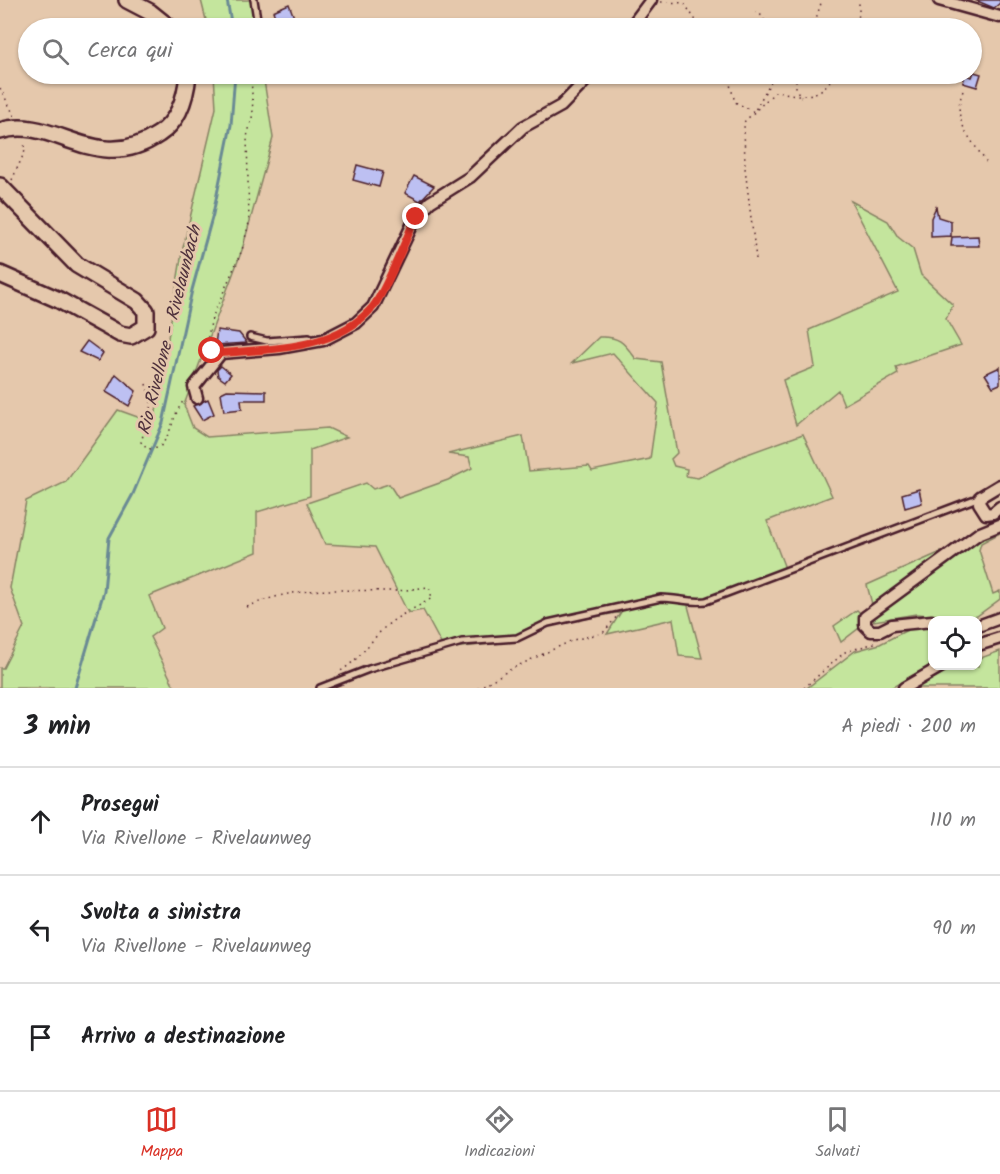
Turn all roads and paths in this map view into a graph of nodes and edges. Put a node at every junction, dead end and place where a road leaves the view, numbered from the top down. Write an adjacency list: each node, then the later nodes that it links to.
1 (126, 0): 9 (main road)
2 (254, 0): 10 (lane)
3 (822, 0): 14 (path)
4 (859, 0): 15 (path)
5 (939, 0): 8 (street)
6 (650, 2): 11 (street); 12 (path)
7 (755, 12): 13 (path)
8 (1000, 17)
9 (158, 18)
10 (257, 18)
11 (638, 18)
12 (694, 18)
13 (763, 18)
14 (816, 18)
15 (858, 18)
16 (186, 84): 28 (main road)
17 (252, 84): 36 (path)
18 (584, 84): 35 (street)
19 (730, 84): 26 (path)
20 (769, 84): 26 (path)
21 (796, 84): 25 (path)
22 (826, 84): 25 (path)
23 (0, 88): 27 (path)
24 (963, 91): 30 (path)
25 (802, 98): 26 (path)
26 (754, 112): 32 (path)
27 (14, 116)
28 (0, 131)
29 (24, 138): 31 (path)
30 (986, 162)
31 (2, 189): 33 (main road)
32 (756, 259)
33 (0, 274)
34 (250, 337): 35 (lane)
35 (323, 340): 36 (street)
36 (221, 353): 38 (street)
37 (146, 384): 38 (path)
38 (196, 393)
39 (1000, 485): 40 (street)
40 (980, 497): 41 (street); 44 (lane)
41 (1000, 507)
42 (1000, 525): 46 (street)
43 (247, 607): 52 (path)
44 (623, 607): 53 (lane); 54 (path)
45 (1000, 618): 47 (street)
46 (928, 622)
47 (982, 625)
48 (1000, 638): 49 (street)
49 (982, 644)
50 (853, 648): 55 (path)
51 (935, 670): 56 (street)
52 (332, 676)
53 (320, 688)
54 (478, 688)
55 (804, 688)
56 (904, 688)

